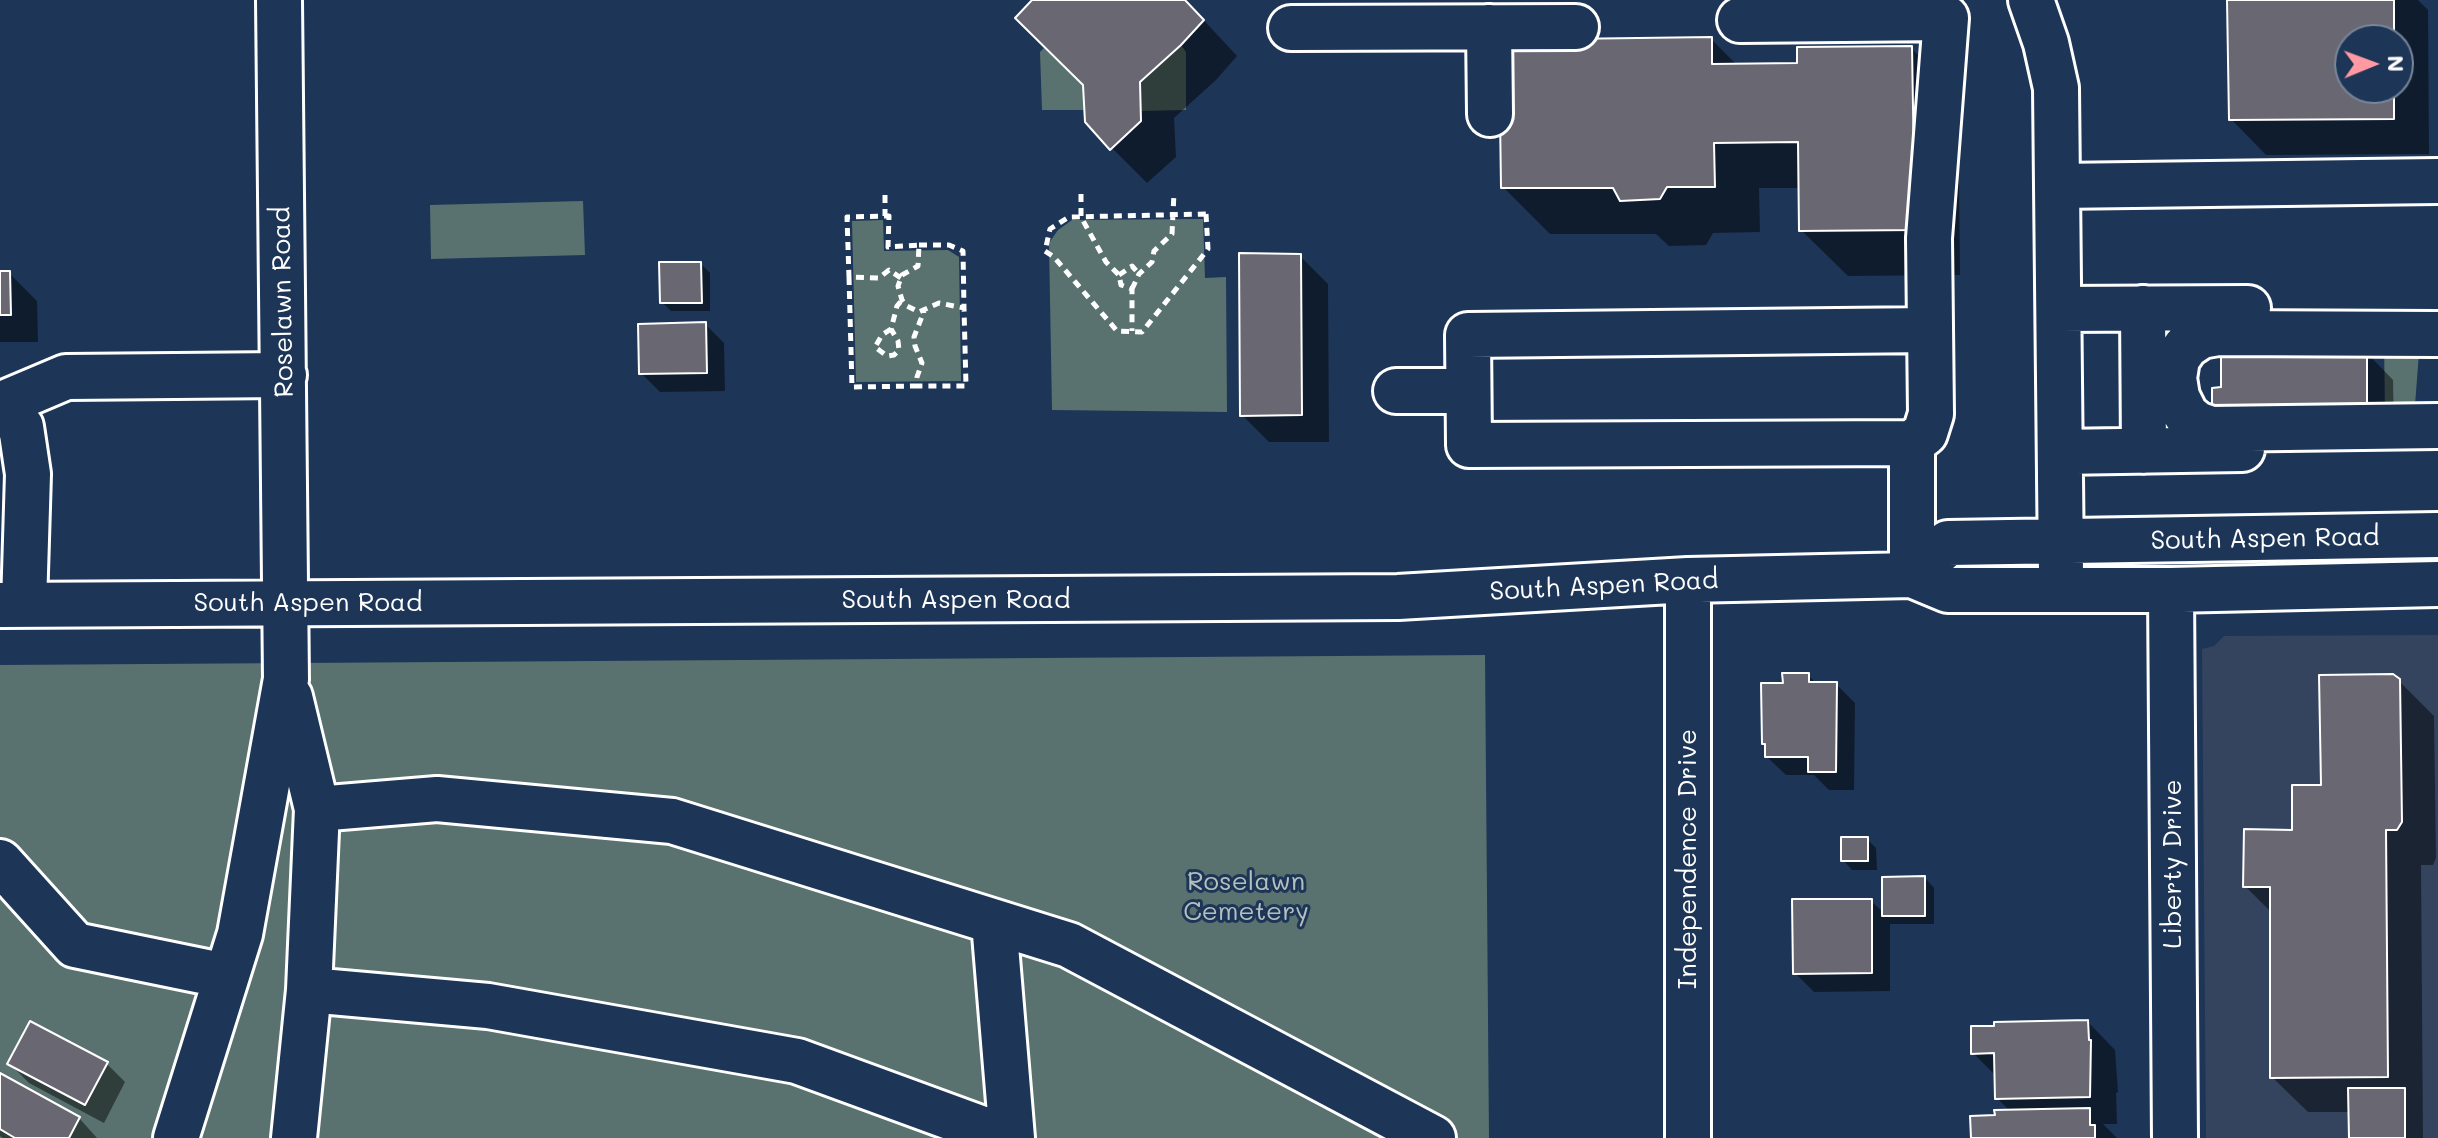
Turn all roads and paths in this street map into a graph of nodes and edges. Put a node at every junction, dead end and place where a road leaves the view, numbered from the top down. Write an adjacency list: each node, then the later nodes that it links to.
1 (279, 0): 32 (street, Roselawn Road)
2 (2031, 0): 9 (street)
3 (1740, 20): 29 (street)
4 (1489, 27): 5 (street); 6 (street); 7 (street)
5 (1576, 27)
6 (1291, 28)
7 (1490, 114)
8 (2438, 181): 9 (street)
9 (2057, 186): 25 (street)
10 (1174, 193): 13 (path)
11 (1081, 194): 15 (path)
12 (885, 195): 14 (path)
13 (1173, 215): 15 (path); 17 (path); 30 (path)
14 (885, 216): 16 (path); 19 (path)
15 (1081, 217): 18 (path); 30 (path)
16 (919, 245): 20 (path); 23 (path)
17 (1139, 274): 18 (path); 21 (path)
18 (1119, 275): 21 (path)
19 (849, 277): 20 (path); 33 (path)
20 (901, 278): 22 (path)
21 (1132, 289): 30 (path)
22 (902, 300): 27 (path); 28 (path)
23 (964, 308): 27 (path); 33 (path)
24 (2143, 308): 25 (street); 26 (street); 40 (street)
25 (2059, 309): 41 (street)
26 (2438, 309)
27 (924, 310): 33 (path)
28 (891, 329): 28 (path)
29 (1930, 330): 35 (street); 38 (street)
30 (1132, 331)
31 (2438, 334): 37 (street)
32 (284, 375): 36 (street); 49 (street, Roselawn Road)
33 (916, 386)
34 (1396, 391): 35 (street)
35 (1468, 391): 38 (street)
36 (0, 406): 50 (street)
37 (2438, 426)
38 (1912, 443): 44 (street)
39 (2438, 447): 40 (street)
40 (2144, 451): 41 (street)
41 (2060, 452): 43 (street)
42 (2438, 535): 43 (street, South Aspen Road)
43 (2061, 542): 44 (street, South Aspen Road); 48 (street)
44 (1912, 575): 45 (street, South Aspen Road); 48 (street, South Aspen Road)
45 (1688, 580): 49 (street, South Aspen Road); 61 (street, Independence Drive)
46 (2438, 584): 47 (street, South Aspen Road)
47 (2171, 590): 48 (street, South Aspen Road); 62 (street, Liberty Drive)
48 (2061, 591)
49 (287, 604): 50 (street, South Aspen Road); 51 (street, Roselawn Road)
50 (12, 605)
51 (286, 679): 52 (street); 55 (street)
52 (317, 809): 54 (street); 56 (street)
53 (0, 862): 55 (street)
54 (994, 922): 59 (street); 60 (street)
55 (226, 976): 57 (street)
56 (309, 990): 58 (street); 59 (street)
57 (176, 1138)
58 (294, 1138)
59 (1009, 1138)
60 (1433, 1138)
61 (1688, 1138)
62 (2175, 1138)

